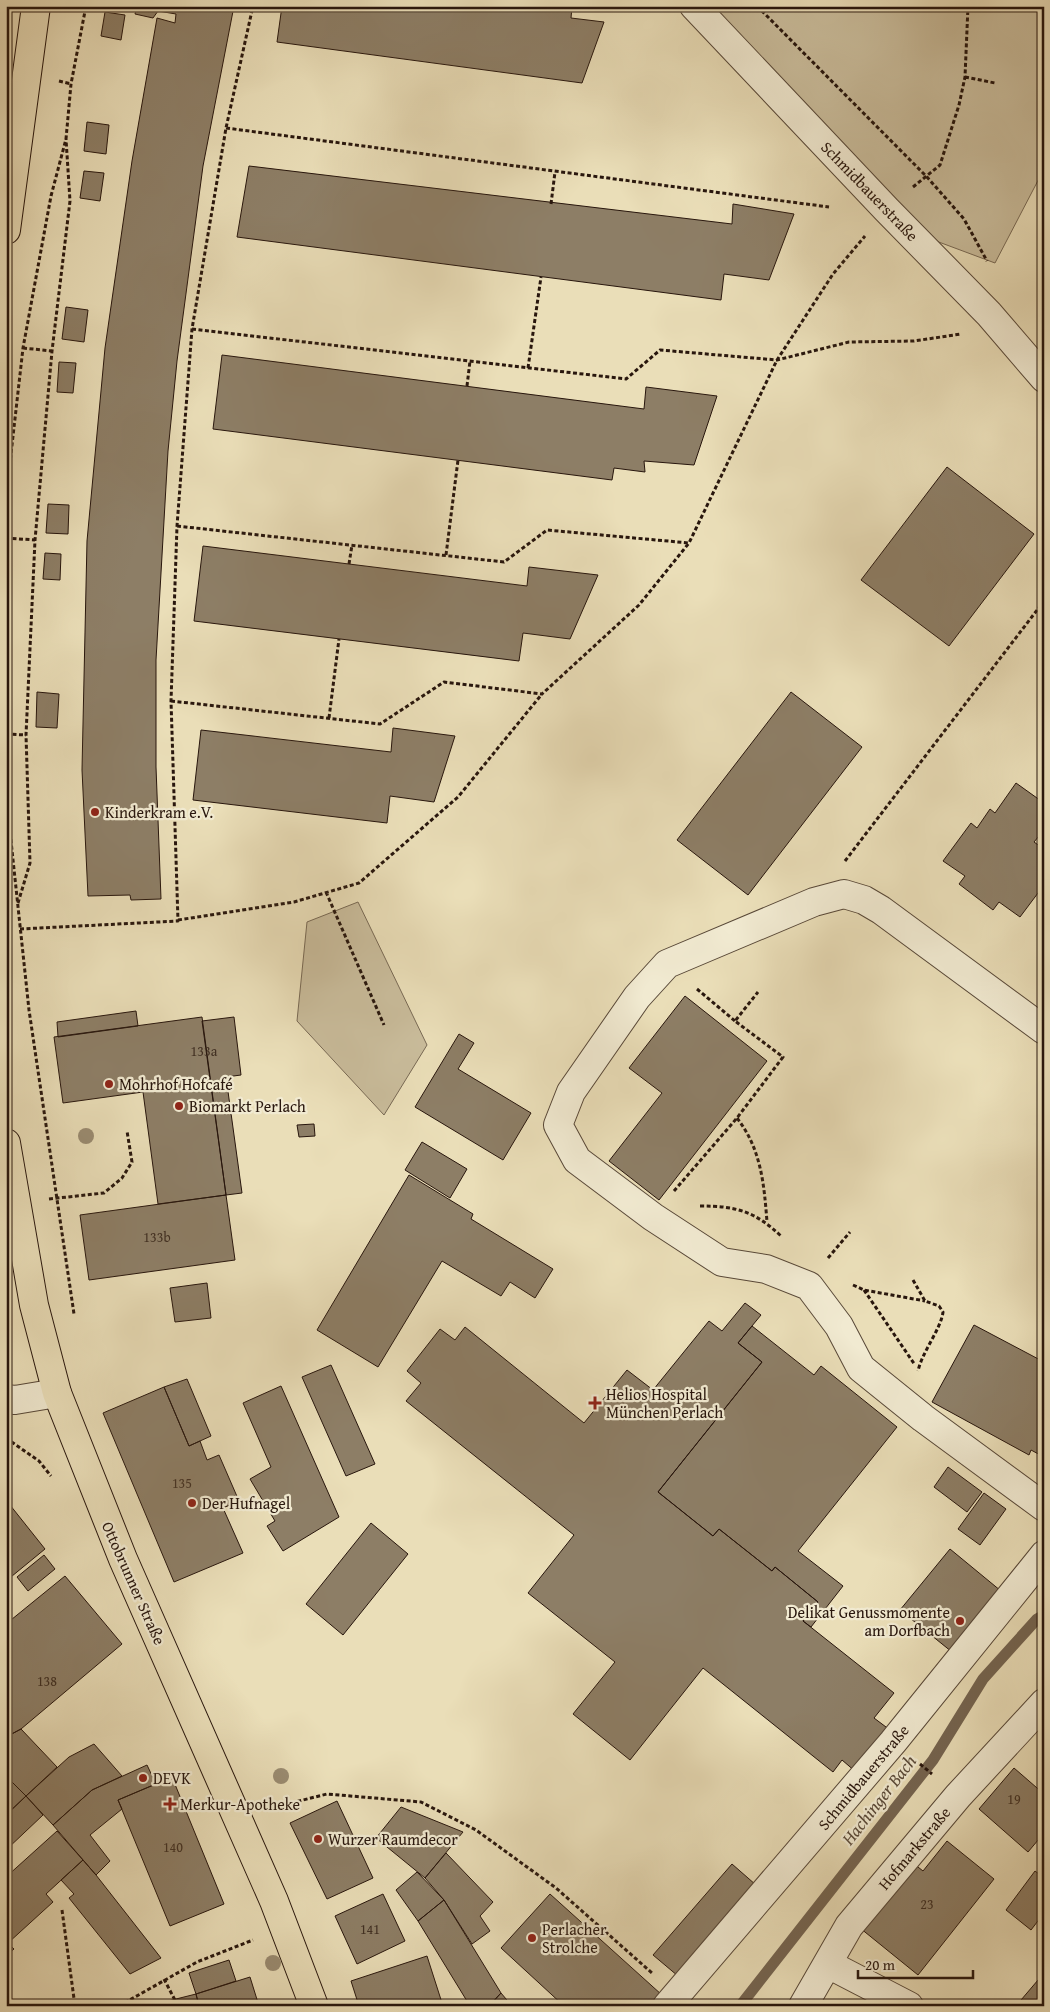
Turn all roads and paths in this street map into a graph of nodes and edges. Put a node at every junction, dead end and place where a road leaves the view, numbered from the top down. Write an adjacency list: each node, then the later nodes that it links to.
1 (36, 6): 16 (main road)
2 (86, 6): 10 (path)
3 (253, 6): 9 (path)
4 (694, 6): 15 (street, Schmidbauerstraße)
5 (758, 6): 12 (path)
6 (968, 6): 7 (path)
7 (965, 77): 8 (path); 12 (path)
8 (995, 83)
9 (226, 128): 11 (path); 20 (path)
10 (66, 139): 21 (path); 22 (path)
11 (555, 172): 13 (path); 14 (path)
12 (927, 177): 15 (path); 17 (path)
13 (551, 204)
14 (829, 207)
15 (887, 210): 19 (street, Schmidbauerstraße); 23 (path)
16 (6, 230)
17 (991, 267)
18 (541, 277): 25 (path)
19 (989, 314): 23 (path); 26 (street, Schmidbauerstraße)
20 (192, 329): 24 (path); 30 (path)
21 (23, 348): 22 (path); 29 (path)
22 (52, 351): 32 (path)
23 (777, 360): 25 (path); 33 (path)
24 (470, 361): 25 (path); 27 (path)
25 (528, 368)
26 (1044, 378)
27 (467, 386)
28 (458, 460): 35 (path)
29 (6, 498)
30 (177, 526): 34 (path); 40 (path)
31 (6, 538): 32 (path)
32 (35, 540): 43 (path)
33 (689, 543): 35 (path); 39 (path)
34 (352, 545): 35 (path); 36 (path)
35 (446, 555)
36 (349, 564)
37 (1044, 601): 45 (path)
38 (339, 639): 41 (path)
39 (542, 694): 41 (path); 46 (path)
40 (171, 701): 41 (path); 48 (path)
41 (329, 718)
42 (6, 734): 43 (path)
43 (26, 734): 47 (path)
44 (6, 794): 47 (path)
45 (840, 867)
46 (326, 892): 48 (path); 53 (path)
47 (18, 906): 49 (path)
48 (178, 920): 49 (path)
49 (20, 930): 58 (path)
50 (667, 964): 52 (path); 54 (street); 60 (street)
51 (758, 992): 52 (path)
52 (735, 1021): 55 (path)
53 (384, 1024)
54 (1044, 1030)
55 (737, 1118): 60 (path); 61 (path)
56 (127, 1131): 58 (path)
57 (6, 1143): 59 (main road, Ottobrunner Straße)
58 (56, 1198): 59 (path); 66 (path)
59 (15, 1203): 68 (main road, Ottobrunner Straße)
60 (653, 1217): 70 (street)
61 (766, 1222)
62 (850, 1232): 63 (path)
63 (824, 1262)
64 (913, 1280): 67 (path)
65 (864, 1290): 67 (path)
66 (76, 1323)
67 (918, 1370): 70 (path)
68 (57, 1393): 69 (street); 87 (main road, Ottobrunner Straße)
69 (6, 1399)
70 (923, 1418): 73 (street)
71 (6, 1438): 72 (path)
72 (58, 1484)
73 (1044, 1507)
74 (1044, 1555): 83 (street, Schmidbauerstraße)
75 (1044, 1703): 81 (street, Hofmarkstraße)
76 (917, 1762): 77 (path)
77 (938, 1779)
78 (291, 1803): 83 (path)
79 (62, 1910): 84 (path)
80 (253, 1940): 82 (path)
81 (828, 1964): 88 (street, Hofmarkstraße); 89 (street)
82 (164, 1979): 85 (path); 86 (path)
83 (678, 2002)
84 (75, 2006)
85 (119, 2006)
86 (178, 2006)
87 (314, 2006)
88 (803, 2006)
89 (909, 2006)

